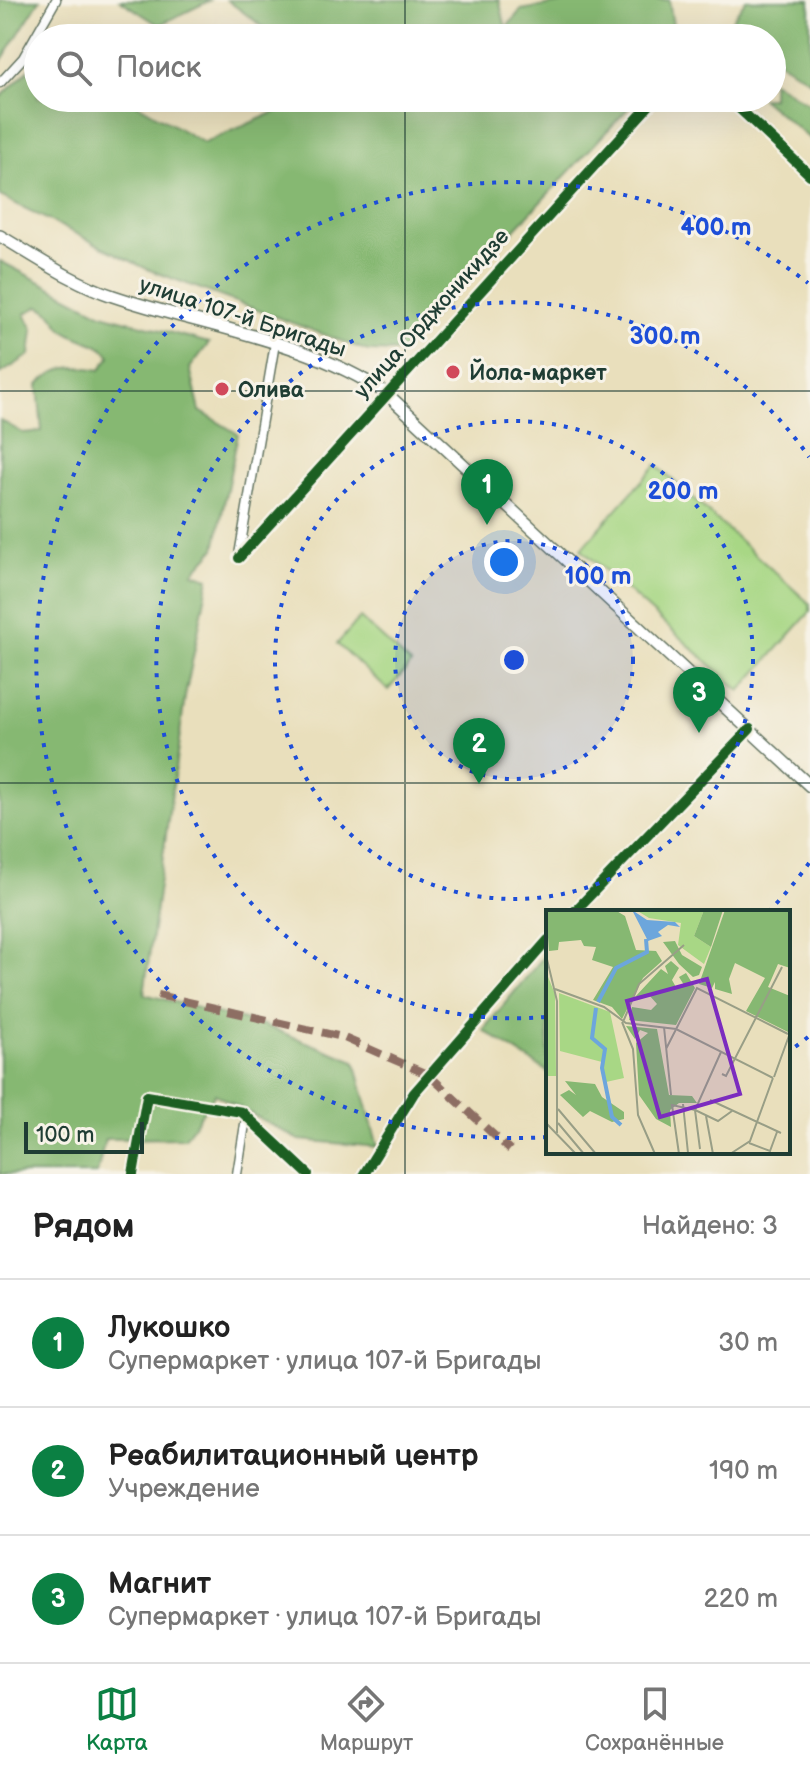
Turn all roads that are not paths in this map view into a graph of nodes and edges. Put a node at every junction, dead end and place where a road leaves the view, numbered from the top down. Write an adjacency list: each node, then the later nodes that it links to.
1 (56, 0): 2 (street)
2 (42, 24)
3 (24, 56): 4 (street)
4 (0, 83)
5 (643, 112): 10 (street, улица Орджоникидзе)
6 (743, 112): 7 (street)
7 (810, 175)
8 (0, 236): 9 (main road, улица 107-й Бригады)
9 (275, 343): 10 (main road, улица 107-й Бригады); 10 (street, улица Орджоникидзе)
10 (387, 394): 11 (main road, улица 107-й Бригады)
11 (750, 729): 12 (main road, улица 107-й Бригады); 13 (street)
12 (810, 786)
13 (576, 910)
14 (546, 942): 19 (street)
15 (246, 1118): 16 (street); 17 (street); 18 (street)
16 (133, 1174)
17 (237, 1174)
18 (308, 1174)
19 (364, 1174)

